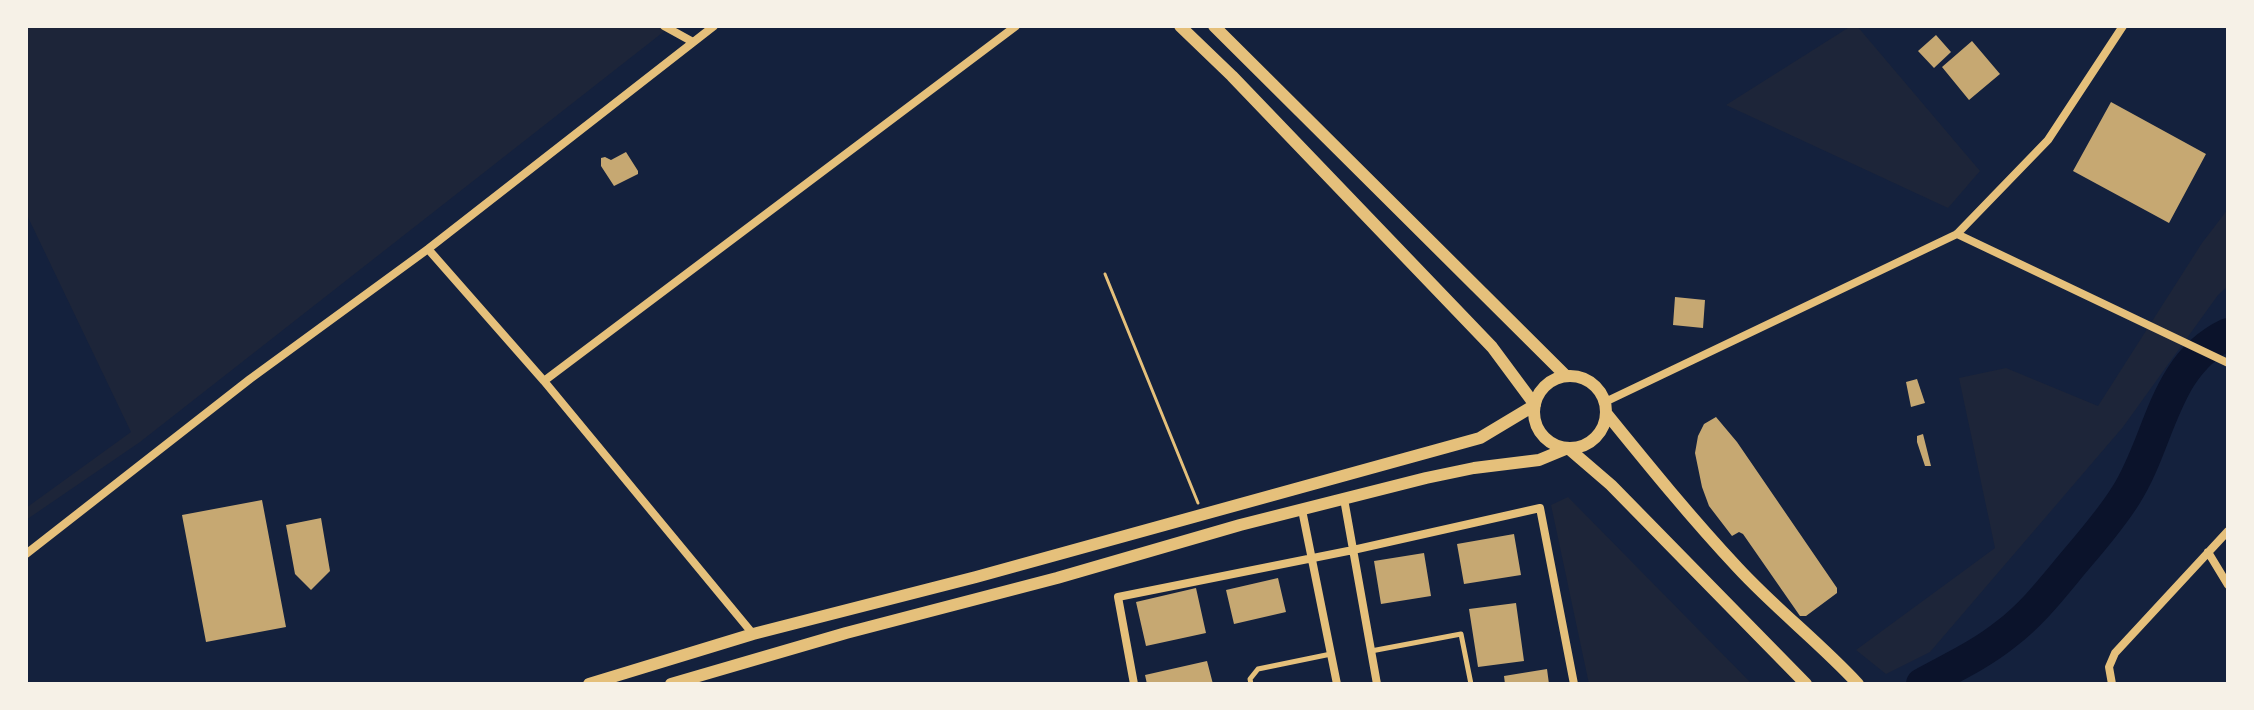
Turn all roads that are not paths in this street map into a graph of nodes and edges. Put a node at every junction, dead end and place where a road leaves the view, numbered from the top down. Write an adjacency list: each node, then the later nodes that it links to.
1 (664, 26): 7 (street)
2 (714, 26): 7 (street)
3 (1016, 26): 12 (street)
4 (1180, 26): 13 (street)
5 (1214, 26): 11 (street)
6 (2123, 26): 8 (street)
7 (693, 42): 9 (street)
8 (1957, 234): 10 (street); 14 (street)
9 (428, 249): 12 (street); 21 (street)
10 (2228, 363)
11 (1566, 376): 13 (street); 14 (street)
12 (544, 381): 24 (street)
13 (1535, 405): 15 (street); 24 (street)
14 (1605, 408): 15 (street); 36 (street)
15 (1568, 448): 16 (street); 35 (street)
16 (1344, 499): 17 (street); 19 (street)
17 (1302, 510): 22 (street); 28 (street)
18 (2228, 531): 20 (street)
19 (1353, 550): 22 (street); 25 (street); 34 (street)
20 (2208, 552): 23 (street); 37 (street)
21 (26, 554)
22 (1311, 557): 26 (street); 29 (street)
23 (2228, 585)
24 (753, 634): 27 (street)
25 (1371, 651): 32 (street); 33 (lane)
26 (1331, 654): 30 (lane); 31 (street)
27 (589, 684)
28 (671, 684)
29 (1134, 684)
30 (1251, 684)
31 (1337, 684)
32 (1377, 684)
33 (1471, 684)
34 (1574, 684)
35 (1806, 684)
36 (1858, 684)
37 (2112, 684)

